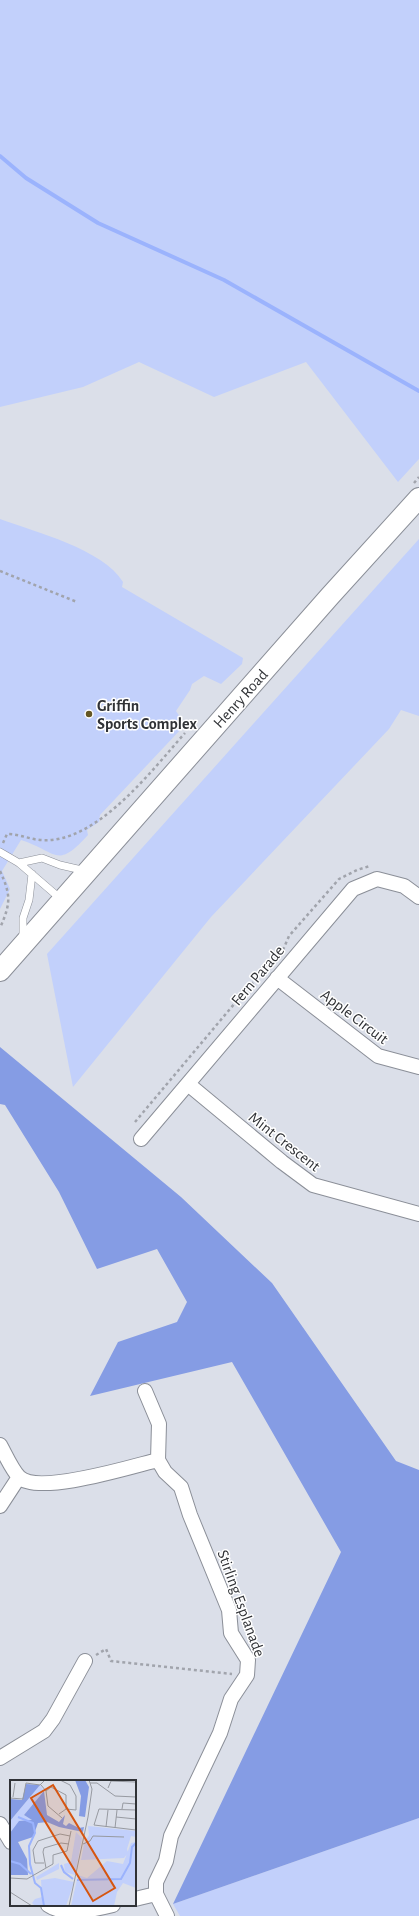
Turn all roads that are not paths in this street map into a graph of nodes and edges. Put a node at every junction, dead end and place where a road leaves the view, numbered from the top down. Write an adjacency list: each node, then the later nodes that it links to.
1 (414, 493): 4 (main road, Henry Road)
2 (0, 850): 3 (lane)
3 (19, 863): 4 (lane); 5 (lane)
4 (88, 871): 7 (main road, Henry Road)
5 (32, 874): 7 (lane); 8 (lane)
6 (419, 897): 10 (street, Fern Parade)
7 (63, 900): 8 (main road, Henry Road)
8 (22, 946): 9 (main road, Henry Road)
9 (0, 971)
10 (277, 978): 11 (street, Apple Circuit); 12 (street, Fern Parade)
11 (419, 1067)
12 (188, 1084): 13 (street, Fern Parade); 14 (street, Mint Crescent)
13 (141, 1138)
14 (419, 1214)
15 (145, 1391): 17 (street)
16 (0, 1445): 18 (street)
17 (158, 1460): 18 (street); 24 (street, Stirling Esplanade)
18 (19, 1477): 19 (street)
19 (0, 1506)
20 (85, 1661): 21 (street)
21 (0, 1758)
22 (0, 1824): 23 (street)
23 (10, 1840)
24 (156, 1894): 25 (street); 28 (street)
25 (136, 1899)
26 (50, 1906): 27 (street)
27 (109, 1906)
28 (167, 1916)

